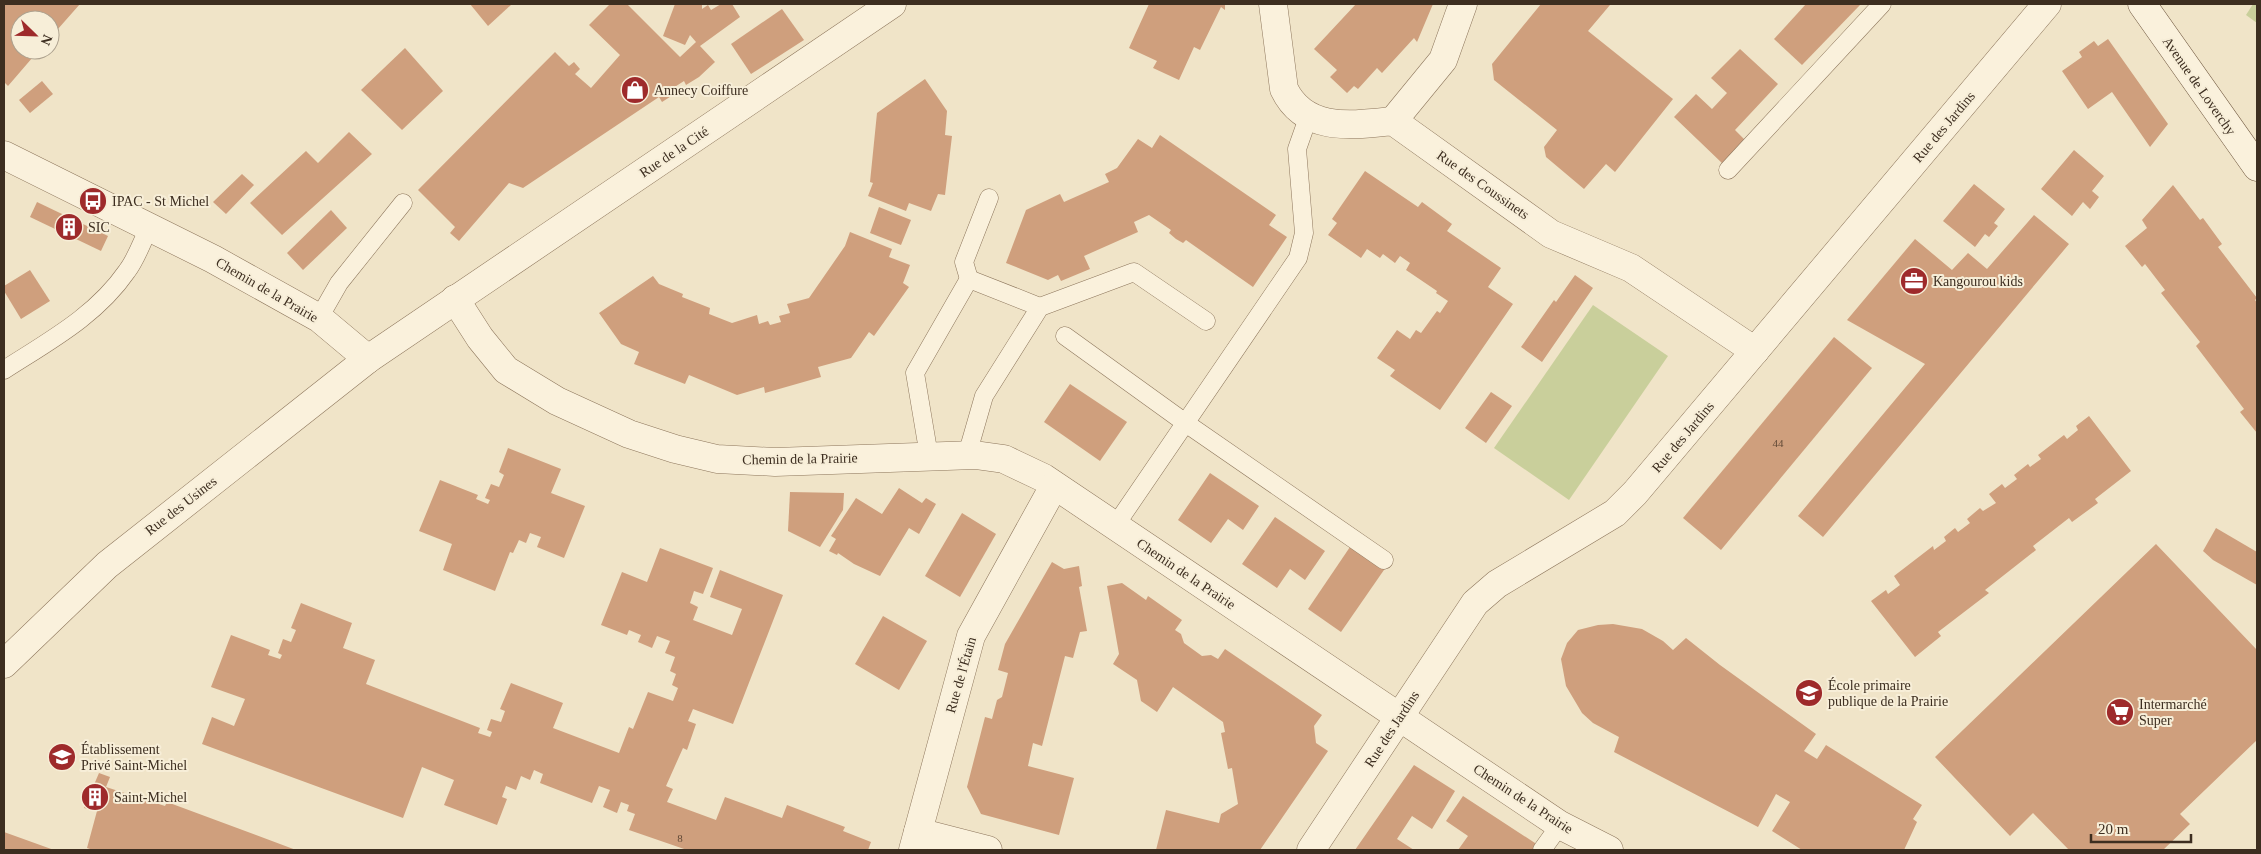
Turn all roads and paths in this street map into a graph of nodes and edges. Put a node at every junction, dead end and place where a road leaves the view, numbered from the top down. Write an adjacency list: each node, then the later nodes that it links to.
1 (892, 4): 16 (street, Rue de la Cité)
2 (1273, 4): 7 (street)
3 (1462, 4): 8 (street)
4 (1882, 4): 11 (lane)
5 (2048, 4): 21 (street, Rue des Jardins)
6 (2142, 4): 10 (street, Avenue de Loverchy)
7 (1310, 115): 8 (street); 24 (lane)
8 (1393, 120): 21 (street, Rue des Coussinets)
9 (4, 156): 14 (street, Chemin de la Prairie)
10 (2257, 167)
11 (1728, 170)
12 (989, 198): 15 (lane)
13 (403, 203): 18 (lane)
14 (150, 226): 18 (street, Chemin de la Prairie); 23 (lane)
15 (969, 279): 17 (lane); 26 (lane)
16 (455, 299): 22 (street); 26 (street, Chemin de la Prairie)
17 (1040, 307): 19 (lane); 25 (lane)
18 (319, 318): 22 (street, Chemin de la Prairie)
19 (1206, 321)
20 (1065, 336): 24 (lane)
21 (1755, 351): 31 (street, Rue des Jardins)
22 (368, 359): 30 (street, Rue des Usines)
23 (4, 370)
24 (1187, 424): 28 (lane); 29 (lane)
25 (967, 455): 26 (street, Chemin de la Prairie); 27 (street, Chemin de la Prairie)
26 (929, 456)
27 (1054, 486): 28 (street, Chemin de la Prairie); 33 (street, Rue de l'Étain)
28 (1115, 526): 31 (street, Chemin de la Prairie)
29 (1384, 560)
30 (4, 664)
31 (1400, 718): 32 (street, Chemin de la Prairie); 35 (street, Rue des Jardins)
32 (1560, 825): 36 (lane); 37 (street, Chemin de la Prairie)
33 (916, 841): 34 (street)
34 (988, 850)
35 (1311, 850)
36 (1542, 850)
37 (1609, 850)

